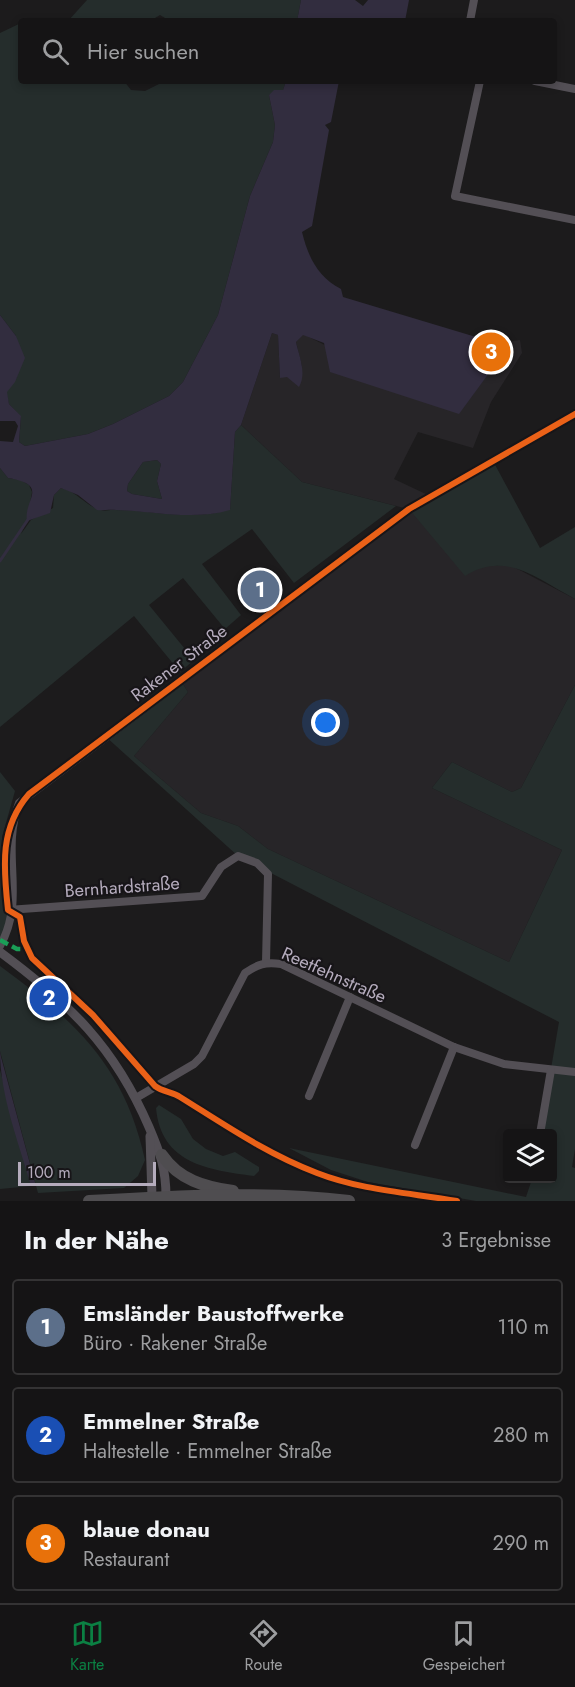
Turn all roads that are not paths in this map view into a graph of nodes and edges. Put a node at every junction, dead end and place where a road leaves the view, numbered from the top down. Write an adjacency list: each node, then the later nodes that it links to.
1 (474, 0): 2 (street)
2 (471, 18)
3 (479, 84): 6 (street)
4 (550, 84): 5 (street)
5 (575, 89)
6 (575, 219)
7 (575, 414): 8 (street, Rakener Straße)
8 (8, 910): 9 (street, Rakener Straße); 11 (street, Bernhardstraße)
9 (0, 946)
10 (0, 952): 17 (street)
11 (266, 962): 12 (street, Reetfehnstraße); 17 (street, Reetfehnstraße)
12 (350, 997): 13 (street, Reetfehnstraße); 16 (street)
13 (454, 1047): 14 (street, Reetfehnstraße); 20 (street)
14 (551, 1070): 15 (street, Reetfehnstraße); 19 (street)
15 (575, 1072)
16 (309, 1096)
17 (136, 1098): 18 (street)
18 (149, 1128): 21 (street); 23 (street)
19 (541, 1129)
20 (415, 1145)
21 (162, 1155): 22 (main road); 24 (street)
22 (276, 1196): 24 (main road); 26 (main road)
23 (152, 1197): 24 (main road); 25 (main road)
24 (166, 1197)
25 (89, 1201)
26 (348, 1201)

